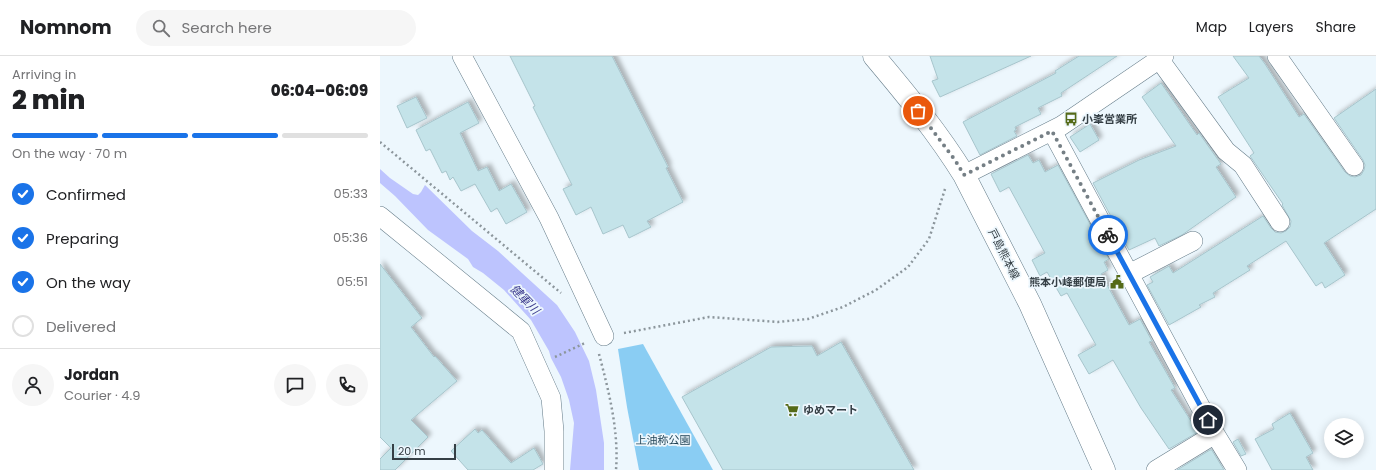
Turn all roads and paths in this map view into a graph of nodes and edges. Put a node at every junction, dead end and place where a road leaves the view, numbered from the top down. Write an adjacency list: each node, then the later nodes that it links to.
1 (462, 56): 14 (street)
2 (874, 56): 8 (main road, 戸島熊本線)
3 (1277, 56): 7 (street)
4 (1155, 59): 5 (street); 10 (street)
5 (1052, 131): 8 (street); 12 (street)
6 (380, 142): 13 (path)
7 (1354, 166)
8 (960, 168): 14 (path); 19 (main road, 戸島熊本線)
9 (380, 216): 15 (street)
10 (1280, 222)
11 (1192, 241): 12 (street)
12 (1129, 274): 16 (street)
13 (565, 297)
14 (599, 337): 15 (path); 18 (path)
15 (536, 366): 17 (street)
16 (1215, 434): 20 (street); 21 (street)
17 (554, 470)
18 (616, 470)
19 (1104, 470)
20 (1156, 470)
21 (1236, 470)

